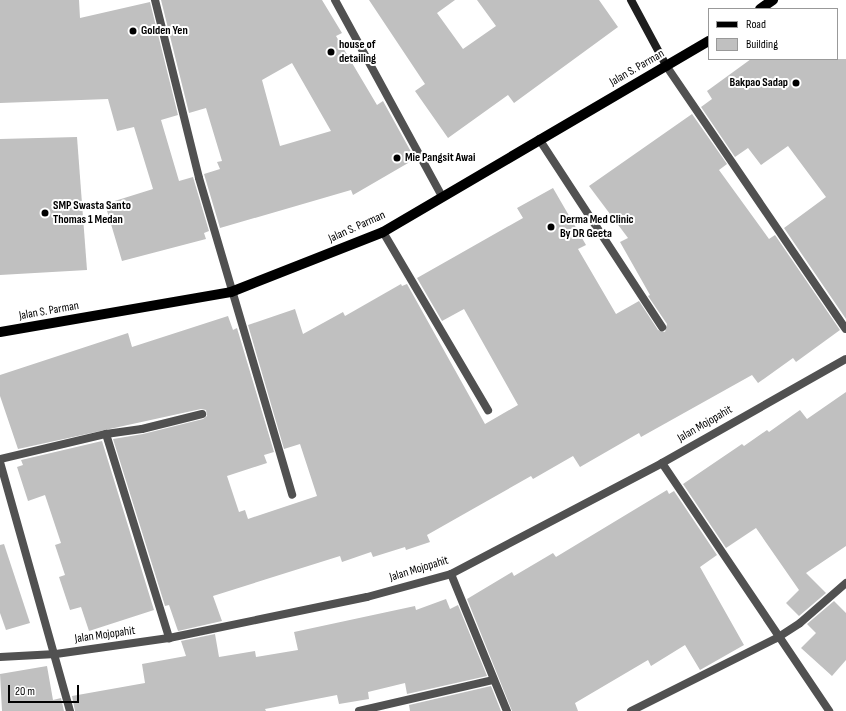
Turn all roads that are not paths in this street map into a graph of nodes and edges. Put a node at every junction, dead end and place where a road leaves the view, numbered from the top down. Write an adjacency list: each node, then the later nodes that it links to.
1 (155, 0): 11 (street)
2 (335, 0): 9 (street)
3 (631, 0): 7 (main road)
4 (773, 0): 5 (main road)
5 (761, 8)
6 (708, 42): 7 (main road, Jalan S. Parman)
7 (666, 67): 8 (main road, Jalan S. Parman); 13 (street)
8 (539, 139): 9 (main road, Jalan S. Parman); 12 (street)
9 (442, 196): 10 (main road, Jalan S. Parman)
10 (383, 232): 11 (main road, Jalan S. Parman); 16 (street)
11 (231, 292): 14 (main road, Jalan S. Parman); 22 (street)
12 (662, 326)
13 (846, 329)
14 (0, 332)
15 (846, 358): 21 (street, Jalan Mojopahit)
16 (488, 410)
17 (202, 414): 18 (street)
18 (106, 434): 19 (street); 25 (street)
19 (0, 459)
20 (0, 462): 27 (street)
21 (662, 463): 23 (street, Jalan Mojopahit); 26 (street)
22 (292, 495)
23 (451, 574): 25 (street, Jalan Mojopahit); 29 (street)
24 (846, 583): 26 (street)
25 (169, 638): 27 (street, Jalan Mojopahit)
26 (778, 638): 33 (street); 34 (street)
27 (56, 654): 28 (street, Jalan Mojopahit); 30 (street)
28 (0, 657)
29 (493, 680): 31 (street); 32 (street)
30 (70, 711)
31 (359, 711)
32 (507, 711)
33 (631, 711)
34 (829, 711)

